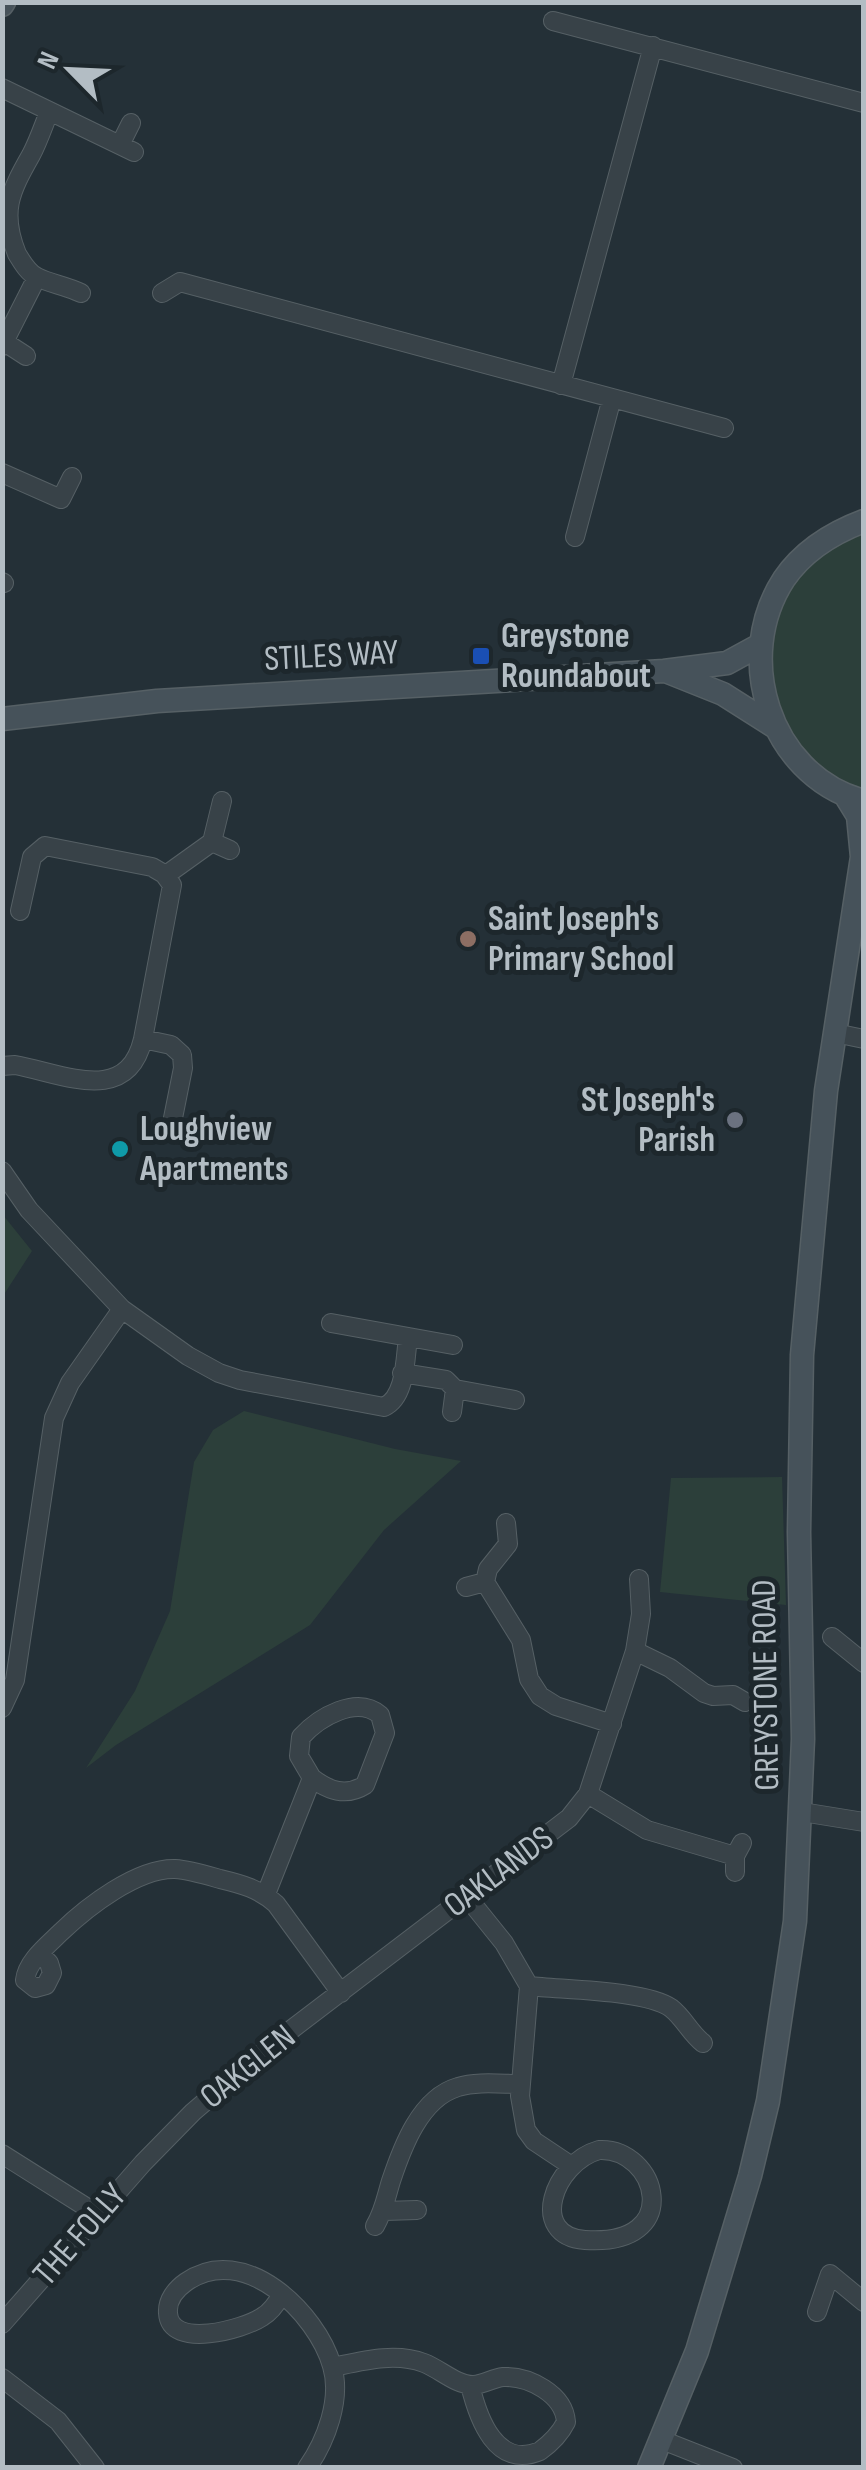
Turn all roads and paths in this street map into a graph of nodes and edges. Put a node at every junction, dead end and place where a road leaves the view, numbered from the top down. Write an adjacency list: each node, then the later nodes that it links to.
1 (553, 21): 2 (street)
2 (654, 46): 4 (street); 12 (street)
3 (2, 88): 5 (street)
4 (864, 104)
5 (49, 112): 6 (street); 7 (street)
6 (131, 123)
7 (37, 277): 8 (street); 10 (street)
8 (81, 293)
9 (162, 293): 12 (street)
10 (4, 345): 11 (street)
11 (26, 356)
12 (561, 384): 13 (street)
13 (612, 398): 14 (street); 18 (street)
14 (724, 428)
15 (2, 473): 16 (street)
16 (72, 477)
17 (864, 521): 19 (main road)
18 (575, 536)
19 (760, 645): 20 (main road, STILES WAY); 22 (main road)
20 (664, 671): 21 (main road, STILES WAY); 22 (main road, STILES WAY)
21 (2, 720)
22 (775, 726): 23 (main road)
23 (854, 798): 28 (main road, GREYSTONE ROAD)
24 (222, 801): 25 (street)
25 (212, 842): 26 (street); 27 (street)
26 (230, 850)
27 (166, 876): 29 (street); 32 (street)
28 (861, 879): 30 (main road, GREYSTONE ROAD)
29 (20, 911)
30 (835, 1033): 31 (street); 58 (main road, GREYSTONE ROAD)
31 (864, 1038)
32 (143, 1039): 33 (street); 34 (street)
33 (2, 1066)
34 (173, 1118)
35 (2, 1171): 36 (street)
36 (122, 1308): 40 (street); 49 (street)
37 (331, 1323): 38 (street)
38 (408, 1337): 39 (street); 40 (street)
39 (452, 1345)
40 (402, 1373): 41 (street)
41 (455, 1389): 42 (street); 43 (street)
42 (515, 1400)
43 (452, 1412)
44 (506, 1523): 46 (street)
45 (638, 1578): 51 (street, OAKLANDS)
46 (486, 1582): 47 (street); 55 (street)
47 (466, 1587)
48 (2, 1622): 49 (street)
49 (23, 1626): 54 (street)
50 (832, 1637): 52 (street)
51 (634, 1651): 53 (street); 55 (street, OAKLANDS)
52 (864, 1663)
53 (739, 1692)
54 (2, 1708)
55 (612, 1724): 57 (street, OAKLANDS)
56 (312, 1778): 56 (street); 61 (street)
57 (588, 1794): 60 (street); 62 (street, OAKLANDS)
58 (802, 1812): 59 (street); 81 (main road, GREYSTONE ROAD)
59 (864, 1822)
60 (737, 1857)
61 (266, 1894): 64 (street); 66 (street)
62 (466, 1897): 63 (street, OAKLANDS); 65 (street)
63 (404, 1945): 66 (street, OAKGLEN)
64 (40, 1954)
65 (528, 1986): 67 (street); 68 (street)
66 (342, 1993): 69 (street, OAKGLEN)
67 (692, 2041)
68 (522, 2084): 71 (street); 72 (street)
69 (158, 2146): 73 (street, THE FOLLY)
70 (2, 2154): 73 (street)
71 (570, 2165): 71 (street)
72 (417, 2210)
73 (98, 2214): 77 (street, THE FOLLY)
74 (282, 2294): 74 (street); 78 (street)
75 (864, 2302): 76 (street)
76 (816, 2312)
77 (2, 2324)
78 (333, 2367): 80 (street); 83 (street)
79 (2, 2378): 82 (street)
80 (470, 2385): 80 (street)
81 (662, 2440): 84 (main road, GREYSTONE ROAD); 85 (street)
82 (95, 2468)
83 (306, 2468)
84 (649, 2468)
85 (732, 2468)

